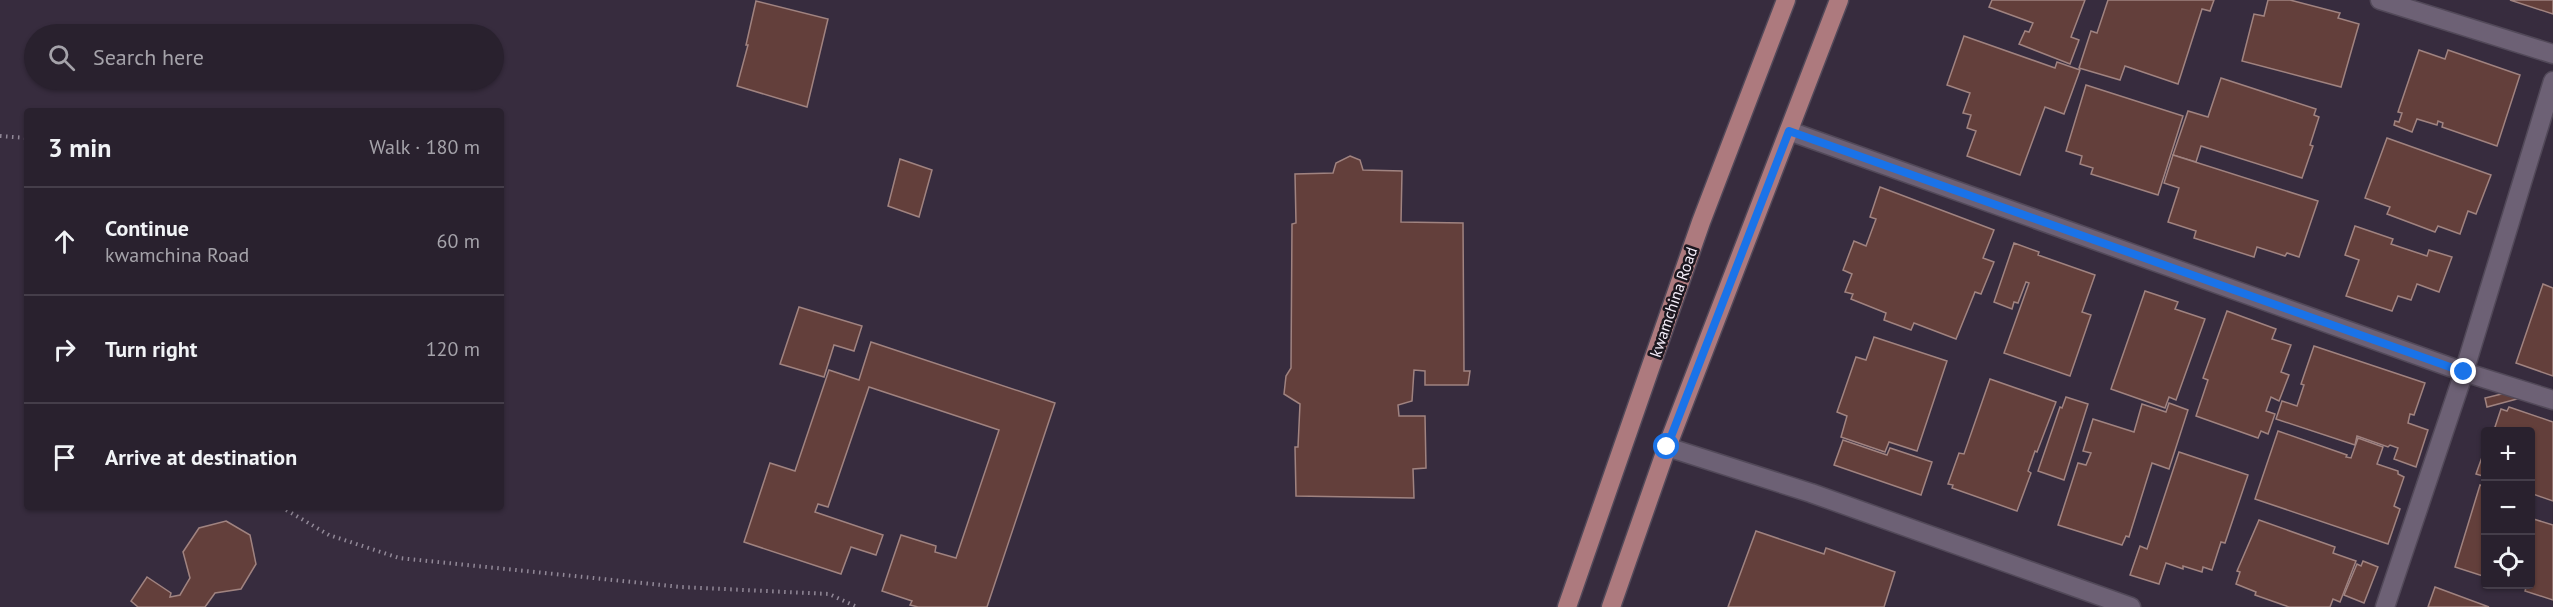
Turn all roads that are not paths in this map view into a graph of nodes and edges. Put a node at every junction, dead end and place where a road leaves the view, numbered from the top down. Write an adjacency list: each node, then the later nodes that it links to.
1 (1786, 0): 10 (main road, kwamchina Road)
2 (1839, 0): 6 (main road)
3 (2380, 0): 4 (street)
4 (2553, 54)
5 (2553, 81): 7 (street)
6 (1789, 131): 7 (street); 9 (main road)
7 (2464, 372): 8 (street); 13 (street)
8 (2553, 400)
9 (1667, 447): 11 (main road); 12 (street)
10 (1567, 607)
11 (1611, 607)
12 (2131, 607)
13 (2385, 607)

